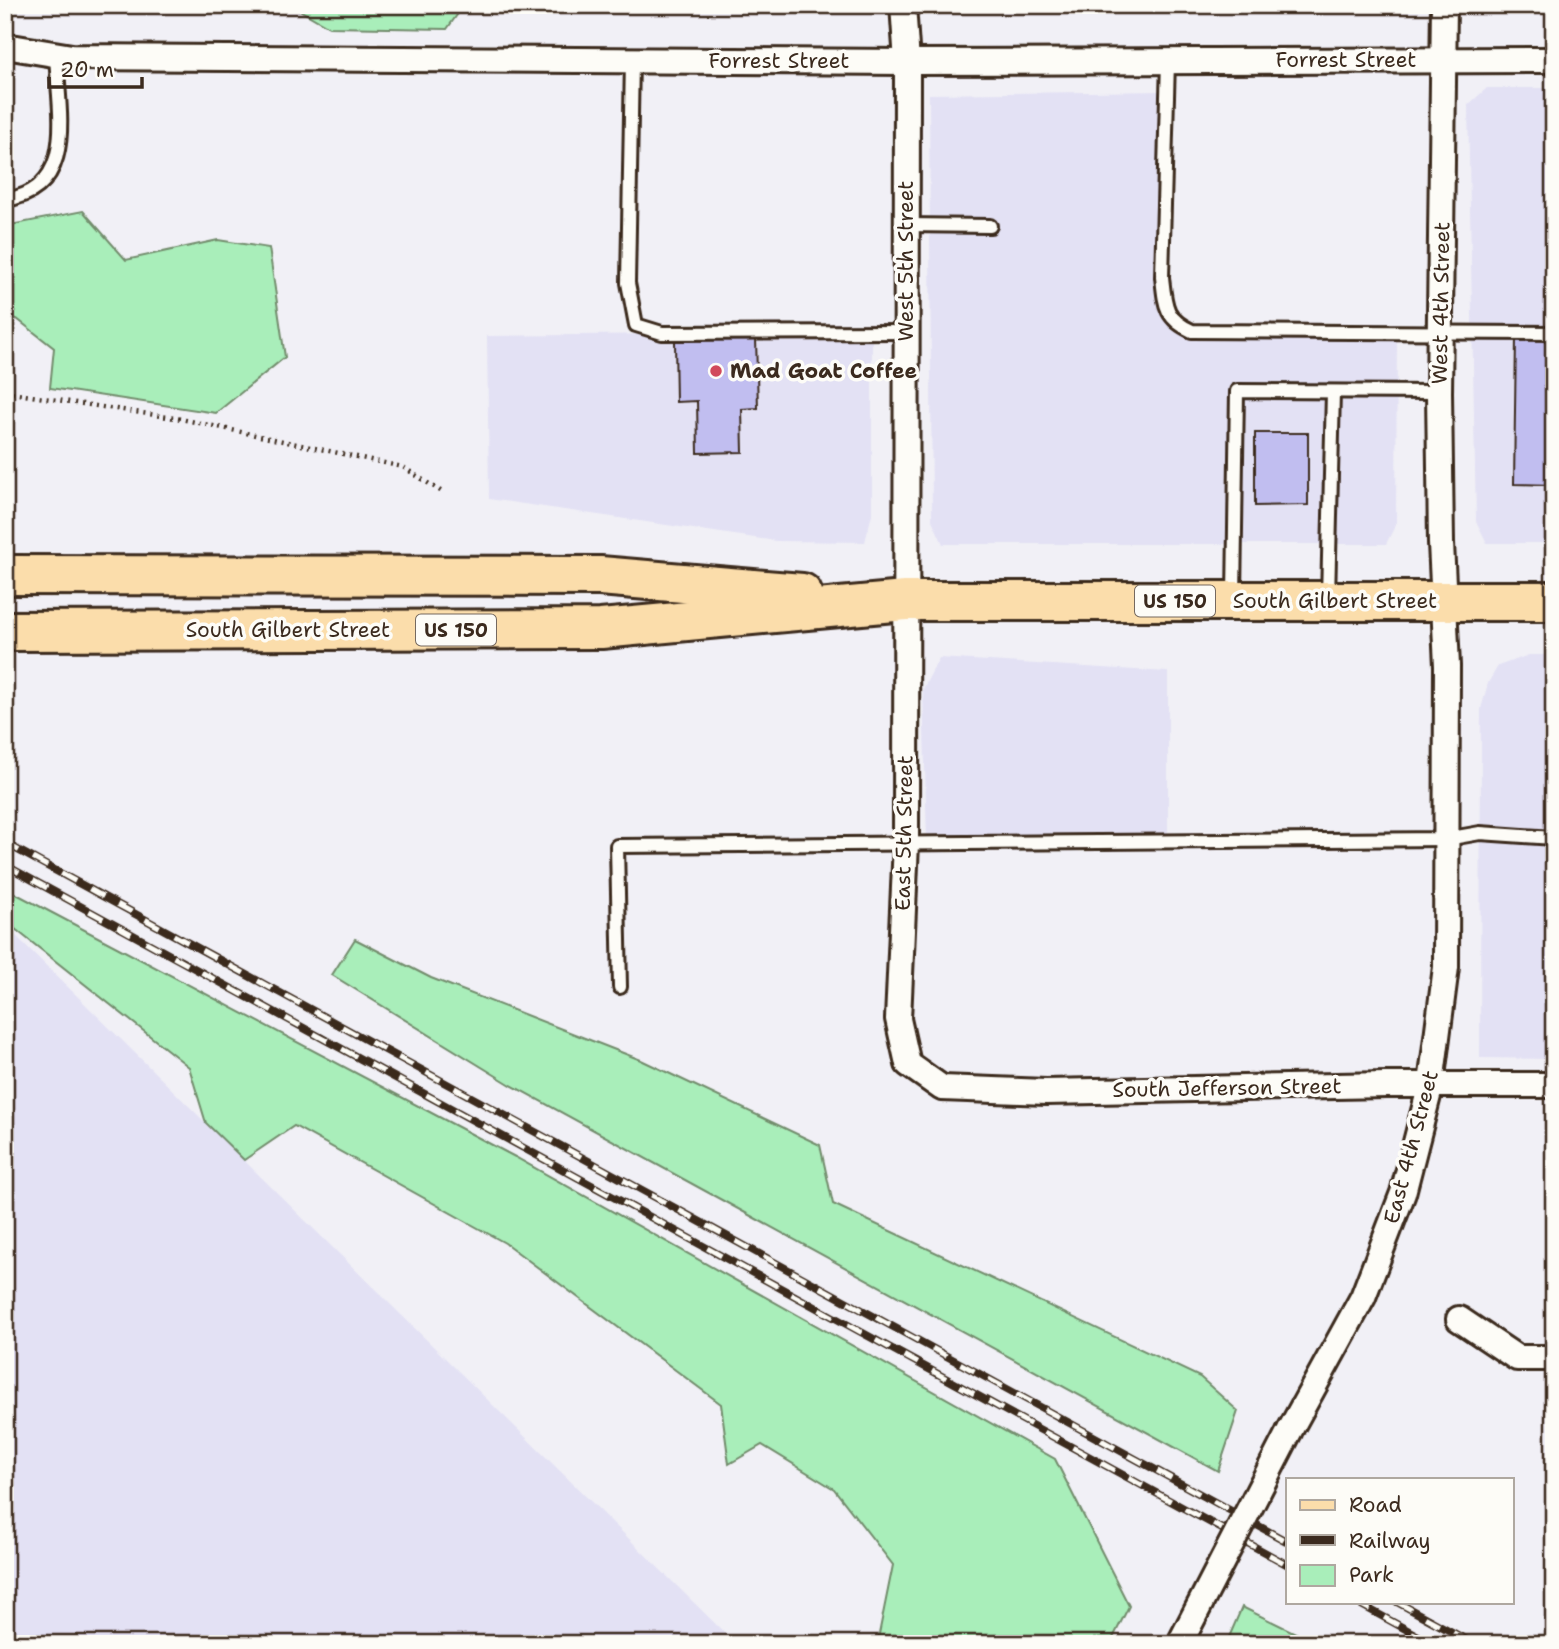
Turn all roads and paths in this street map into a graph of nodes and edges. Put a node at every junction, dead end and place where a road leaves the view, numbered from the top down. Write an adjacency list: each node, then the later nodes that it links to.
1 (903, 5): 9 (street, West 5th Street)
2 (1444, 5): 6 (street, West 4th Street)
3 (5, 46): 4 (street, Forrest Street)
4 (56, 54): 5 (street, Forrest Street); 10 (lane)
5 (632, 60): 9 (street, Forrest Street); 13 (lane)
6 (1444, 60): 7 (street, Forrest Street); 8 (street, Forrest Street); 14 (street, West 4th Street)
7 (1554, 60)
8 (1168, 61): 9 (street, Forrest Street); 14 (lane)
9 (907, 62): 11 (street, West 5th Street)
10 (5, 200)
11 (906, 225): 12 (lane); 13 (street, West 5th Street)
12 (990, 226)
13 (906, 332): 21 (street, West 5th Street)
14 (1440, 332): 15 (lane); 17 (street, West 4th Street)
15 (1554, 333)
16 (5, 391): 19 (path)
17 (1439, 391): 18 (lane); 24 (street, West 4th Street)
18 (1333, 392): 22 (lane); 23 (lane)
19 (442, 492)
20 (5, 575): 21 (main road, South Gilbert Street / US 150)
21 (905, 601): 22 (main road, South Gilbert Street / US 150); 26 (main road, South Gilbert Street / US 150); 29 (street, East 5th Street)
22 (1234, 601): 23 (main road, South Gilbert Street / US 150)
23 (1328, 601): 24 (main road, South Gilbert Street / US 150)
24 (1444, 601): 25 (main road, South Gilbert Street / US 150); 28 (street, East 4th Street)
25 (1554, 601)
26 (5, 631)
27 (1554, 838): 28 (lane)
28 (1446, 839): 29 (lane); 32 (street, East 4th Street)
29 (906, 844): 30 (lane); 31 (street, East 5th Street)
30 (620, 987)
31 (908, 1064): 32 (street, South Jefferson Street)
32 (1431, 1084): 33 (street, South Jefferson Street); 36 (street, East 4th Street, bridge)
33 (1554, 1086)
34 (1459, 1320): 35 (street)
35 (1554, 1358)
36 (1180, 1642)

